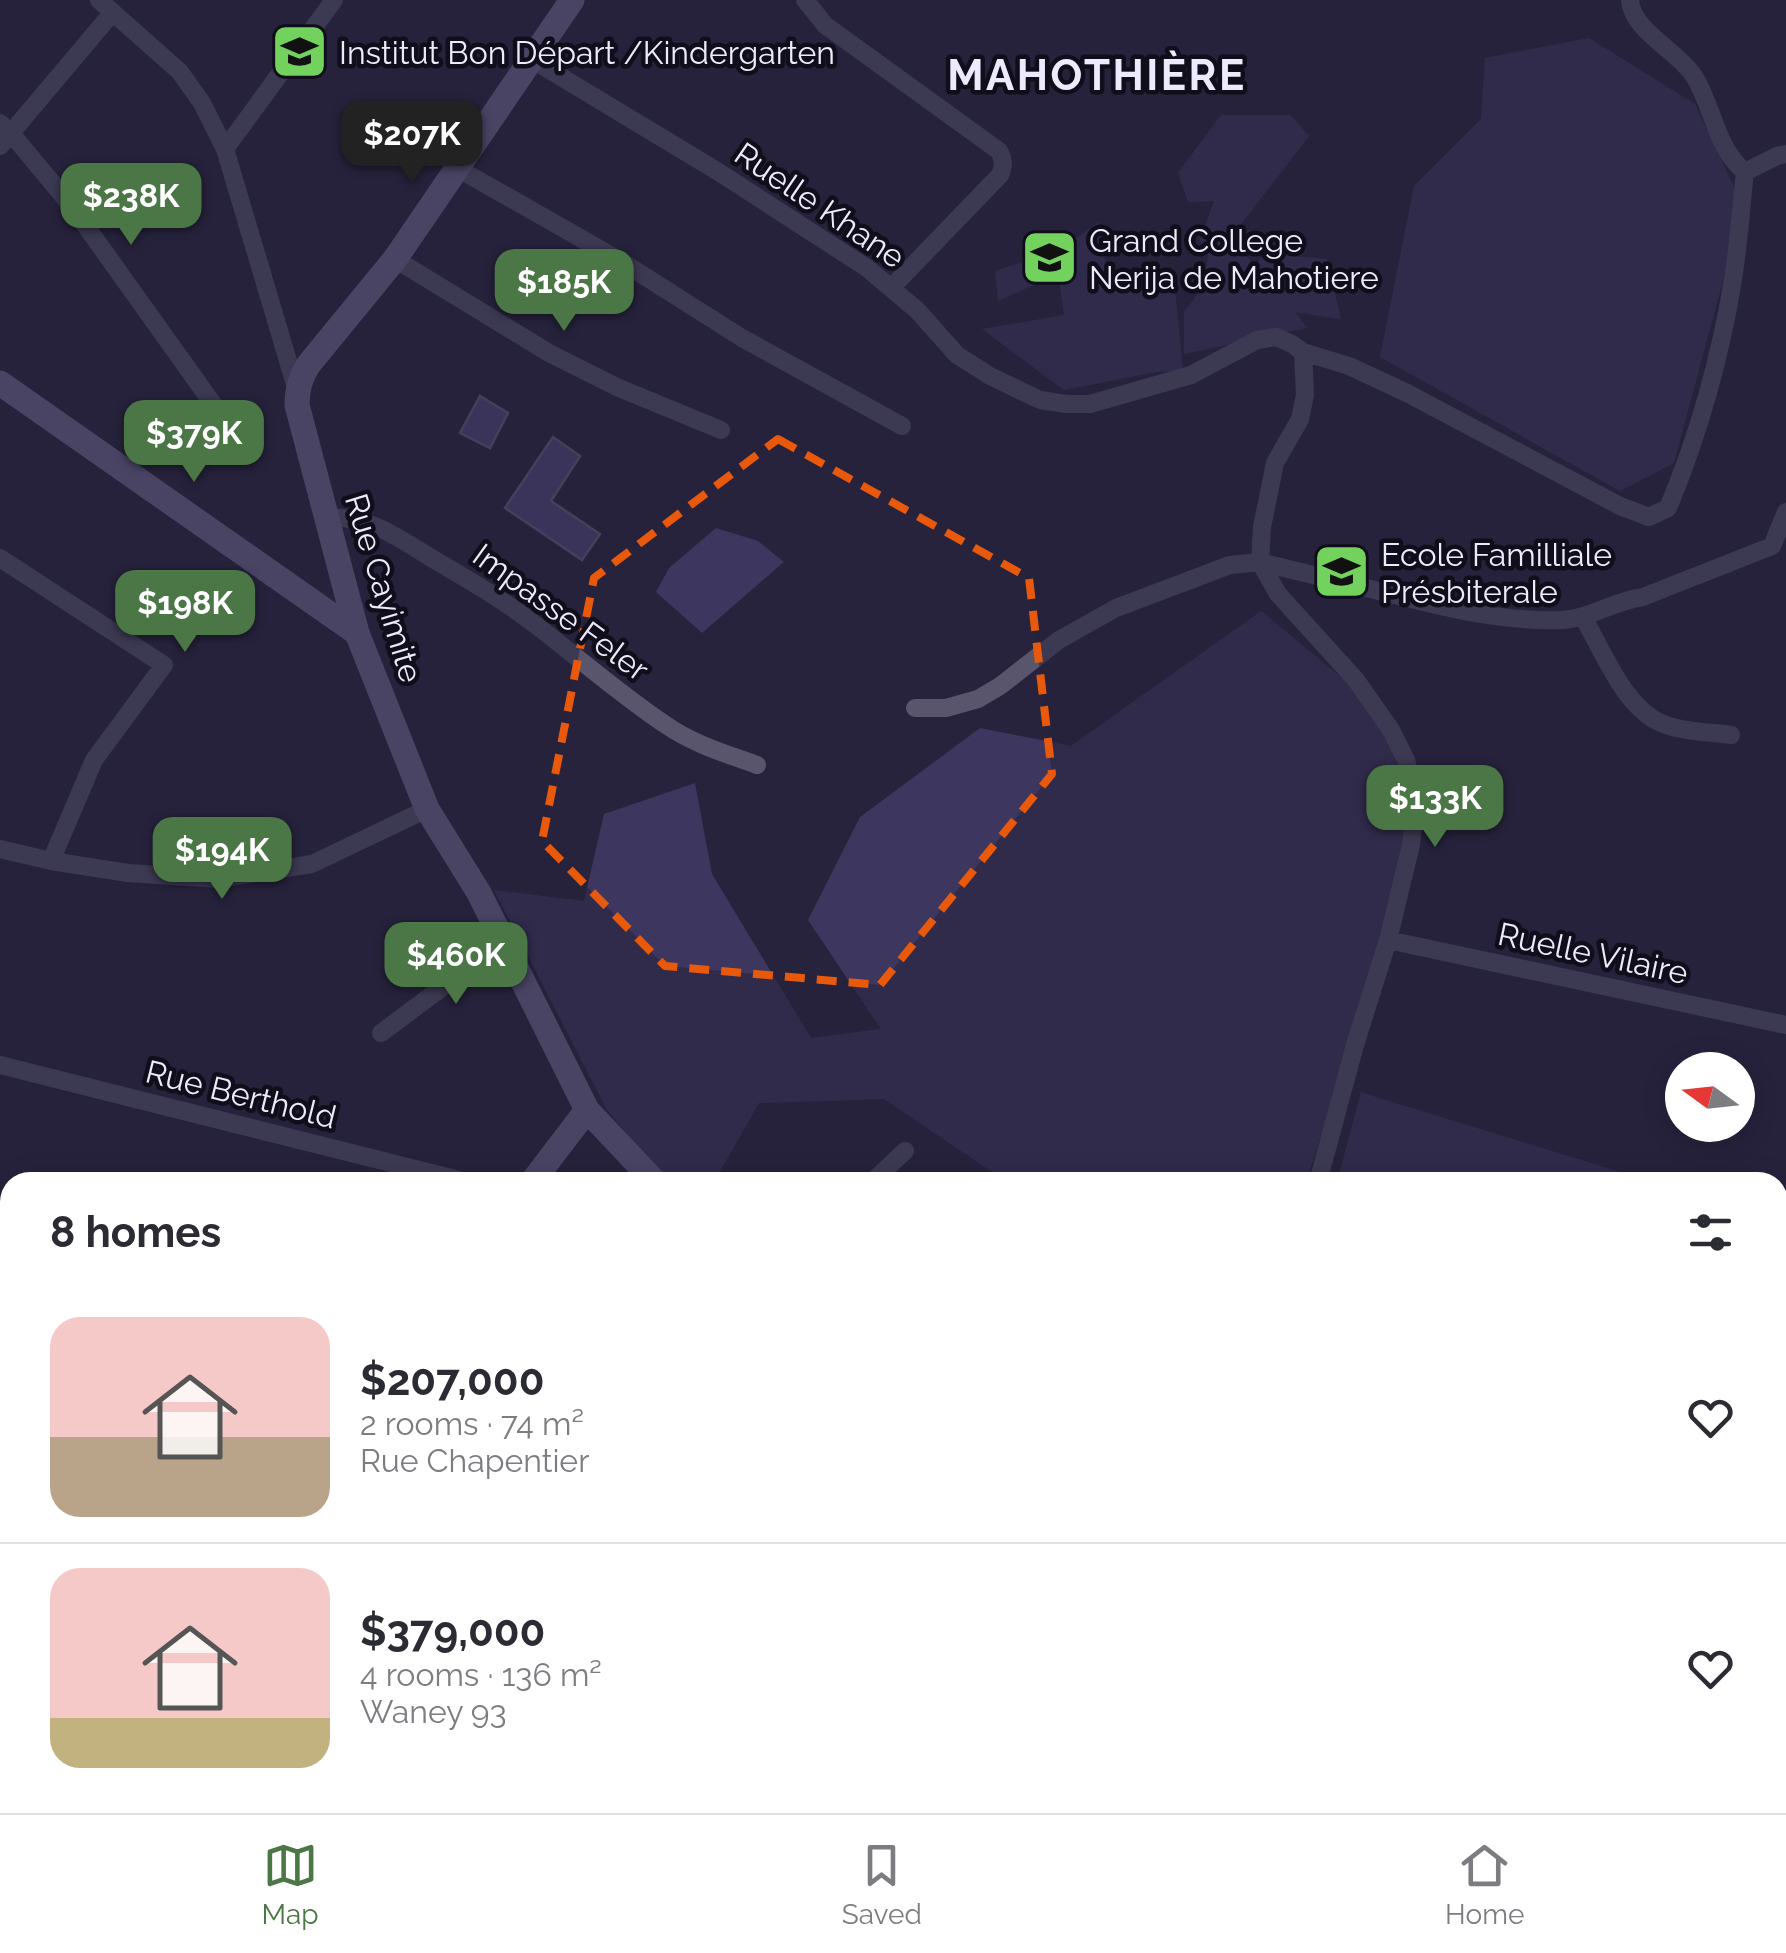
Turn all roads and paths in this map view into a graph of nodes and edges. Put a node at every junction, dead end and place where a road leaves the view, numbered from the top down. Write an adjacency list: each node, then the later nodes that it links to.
1 (334, 0): 8 (street)
2 (572, 0): 6 (street)
3 (806, 0): 13 (street)
4 (1630, 0): 11 (street)
5 (106, 6): 7 (street); 8 (street, Rue Cayimite)
6 (532, 60): 10 (street); 13 (street, Ruelle Khane)
7 (3, 134): 17 (street)
8 (225, 149): 16 (street, Rue Cayimite)
9 (1786, 154): 11 (street)
10 (457, 168): 12 (street); 18 (street)
11 (1745, 172): 14 (street, Ruelle Khane)
12 (395, 260): 16 (street); 19 (street)
13 (891, 288): 14 (street, Ruelle Khane)
14 (1303, 352): 23 (street)
15 (0, 384): 25 (street)
16 (297, 392): 21 (street, Rue Cayimite)
17 (218, 411)
18 (902, 426)
19 (721, 430)
20 (1786, 512): 24 (street)
21 (328, 518): 25 (street, Rue Cayimite); 28 (street, Impasse Feler)
22 (0, 558): 31 (street)
23 (1260, 562): 24 (street); 26 (street); 32 (street)
24 (1583, 617): 27 (street)
25 (357, 632): 29 (street, Rue Cayimite)
26 (916, 708)
27 (1731, 736)
28 (757, 766)
29 (427, 808): 31 (street); 33 (street, Rue Cayimite)
30 (0, 849): 31 (street)
31 (52, 861)
32 (1388, 940): 34 (street, Ruelle Vilaire); 43 (street)
33 (504, 942): 35 (street); 37 (street, Rue Cayimite)
34 (1786, 1024)
35 (381, 1034)
36 (0, 1064): 39 (street, Rue Berthold)
37 (587, 1110): 40 (street); 41 (street, Rue Cayimite)
38 (905, 1151): 42 (street)
39 (427, 1172)
40 (540, 1172)
41 (646, 1172)
42 (883, 1172)
43 (1321, 1172)

